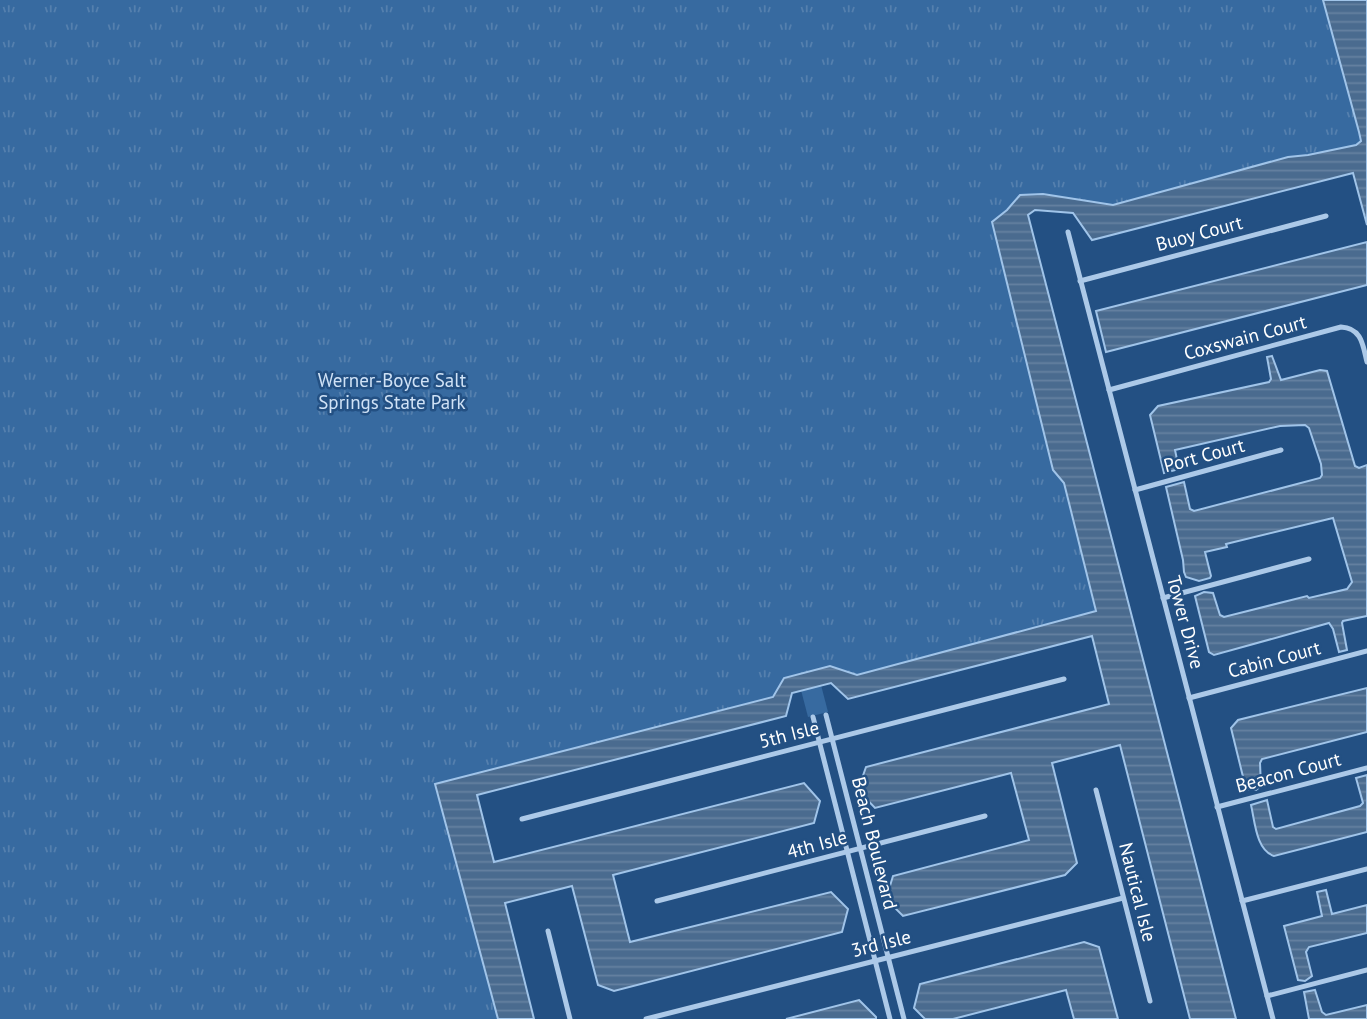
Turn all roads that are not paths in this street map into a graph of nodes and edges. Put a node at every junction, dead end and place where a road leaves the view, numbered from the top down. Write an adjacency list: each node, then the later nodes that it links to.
1 (1326, 216): 3 (street, Buoy Court)
2 (1068, 232): 3 (street, Tower Drive)
3 (1080, 281): 5 (street, Tower Drive)
4 (1367, 362): 5 (street, Coxswain Court)
5 (1109, 390): 7 (street, Tower Drive)
6 (1281, 450): 7 (street, Port Court)
7 (1135, 490): 9 (street, Tower Drive)
8 (1309, 559): 9 (street)
9 (1163, 598): 12 (street, Tower Drive)
10 (1367, 651): 12 (street, Cabin Court)
11 (1064, 679): 15 (street, 5th Isle)
12 (1189, 698): 19 (street, Tower Drive)
13 (826, 715): 15 (street, Beach Boulevard)
14 (813, 718): 16 (street, Beach Boulevard)
15 (832, 739): 16 (street, 5th Isle); 22 (street, Beach Boulevard)
16 (820, 742): 21 (street, 5th Isle); 23 (street, Beach Boulevard)
17 (1367, 768): 19 (street, Beacon Court)
18 (1096, 790): 25 (street, Nautical Isle)
19 (1217, 807): 27 (street, Tower Drive)
20 (985, 816): 22 (street, 4th Isle)
21 (522, 819)
22 (860, 849): 23 (street, 4th Isle); 29 (street, Beach Boulevard)
23 (848, 852): 26 (street, 4th Isle); 30 (street, Beach Boulevard)
24 (1367, 869): 27 (street)
25 (1123, 898): 29 (street, 3rd Isle); 33 (street, Nautical Isle)
26 (657, 901)
27 (1242, 901): 32 (street, Tower Drive)
28 (548, 931): 34 (street)
29 (888, 957): 30 (street, 3rd Isle); 37 (street, Beach Boulevard)
30 (875, 961): 35 (street, 3rd Isle); 36 (street, Beach Boulevard)
31 (1367, 970): 32 (street)
32 (1267, 996): 38 (street, Tower Drive)
33 (1150, 1001)
34 (570, 1019)
35 (646, 1019)
36 (890, 1019)
37 (904, 1019)
38 (1273, 1019)

